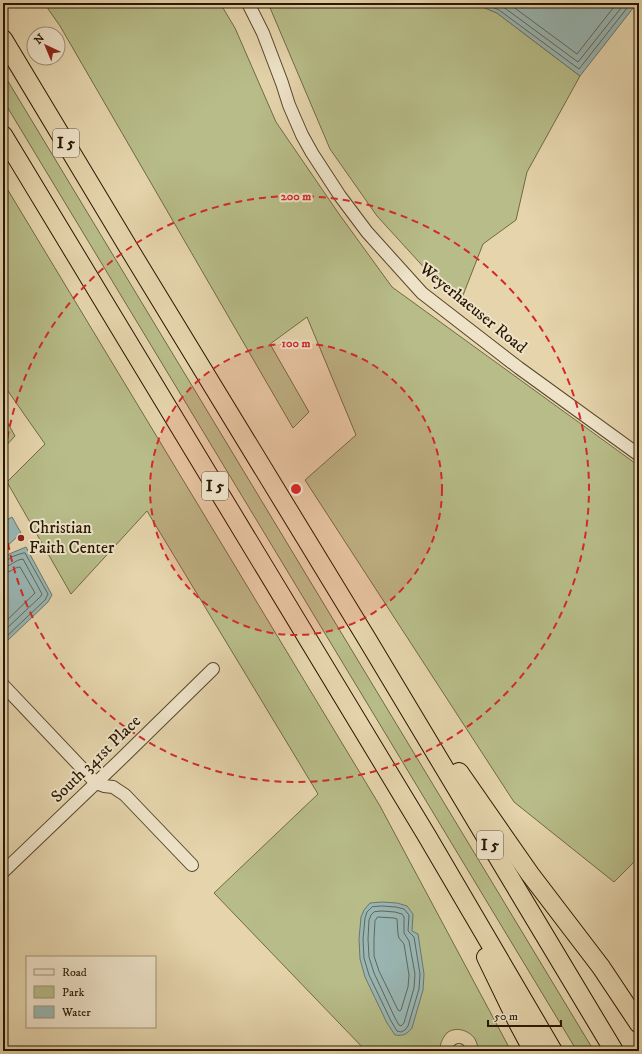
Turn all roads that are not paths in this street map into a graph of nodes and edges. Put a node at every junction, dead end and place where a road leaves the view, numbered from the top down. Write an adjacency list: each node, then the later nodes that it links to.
1 (248, 3): 4 (street, Weyerhaeuser Road)
2 (3, 39): 5 (highway, I 5)
3 (3, 135): 9 (highway, I 5)
4 (639, 455)
5 (367, 639): 12 (highway); 17 (highway, I 5)
6 (213, 669): 8 (street, South 341st Place)
7 (3, 685): 8 (street)
8 (96, 782): 10 (street); 11 (street, South 341st Place)
9 (426, 836): 15 (highway); 16 (highway, I 5)
10 (192, 865)
11 (3, 872)
12 (601, 967): 13 (highway); 14 (highway)
13 (639, 1011)
14 (639, 1024)
15 (533, 1051)
16 (554, 1051)
17 (614, 1051)

